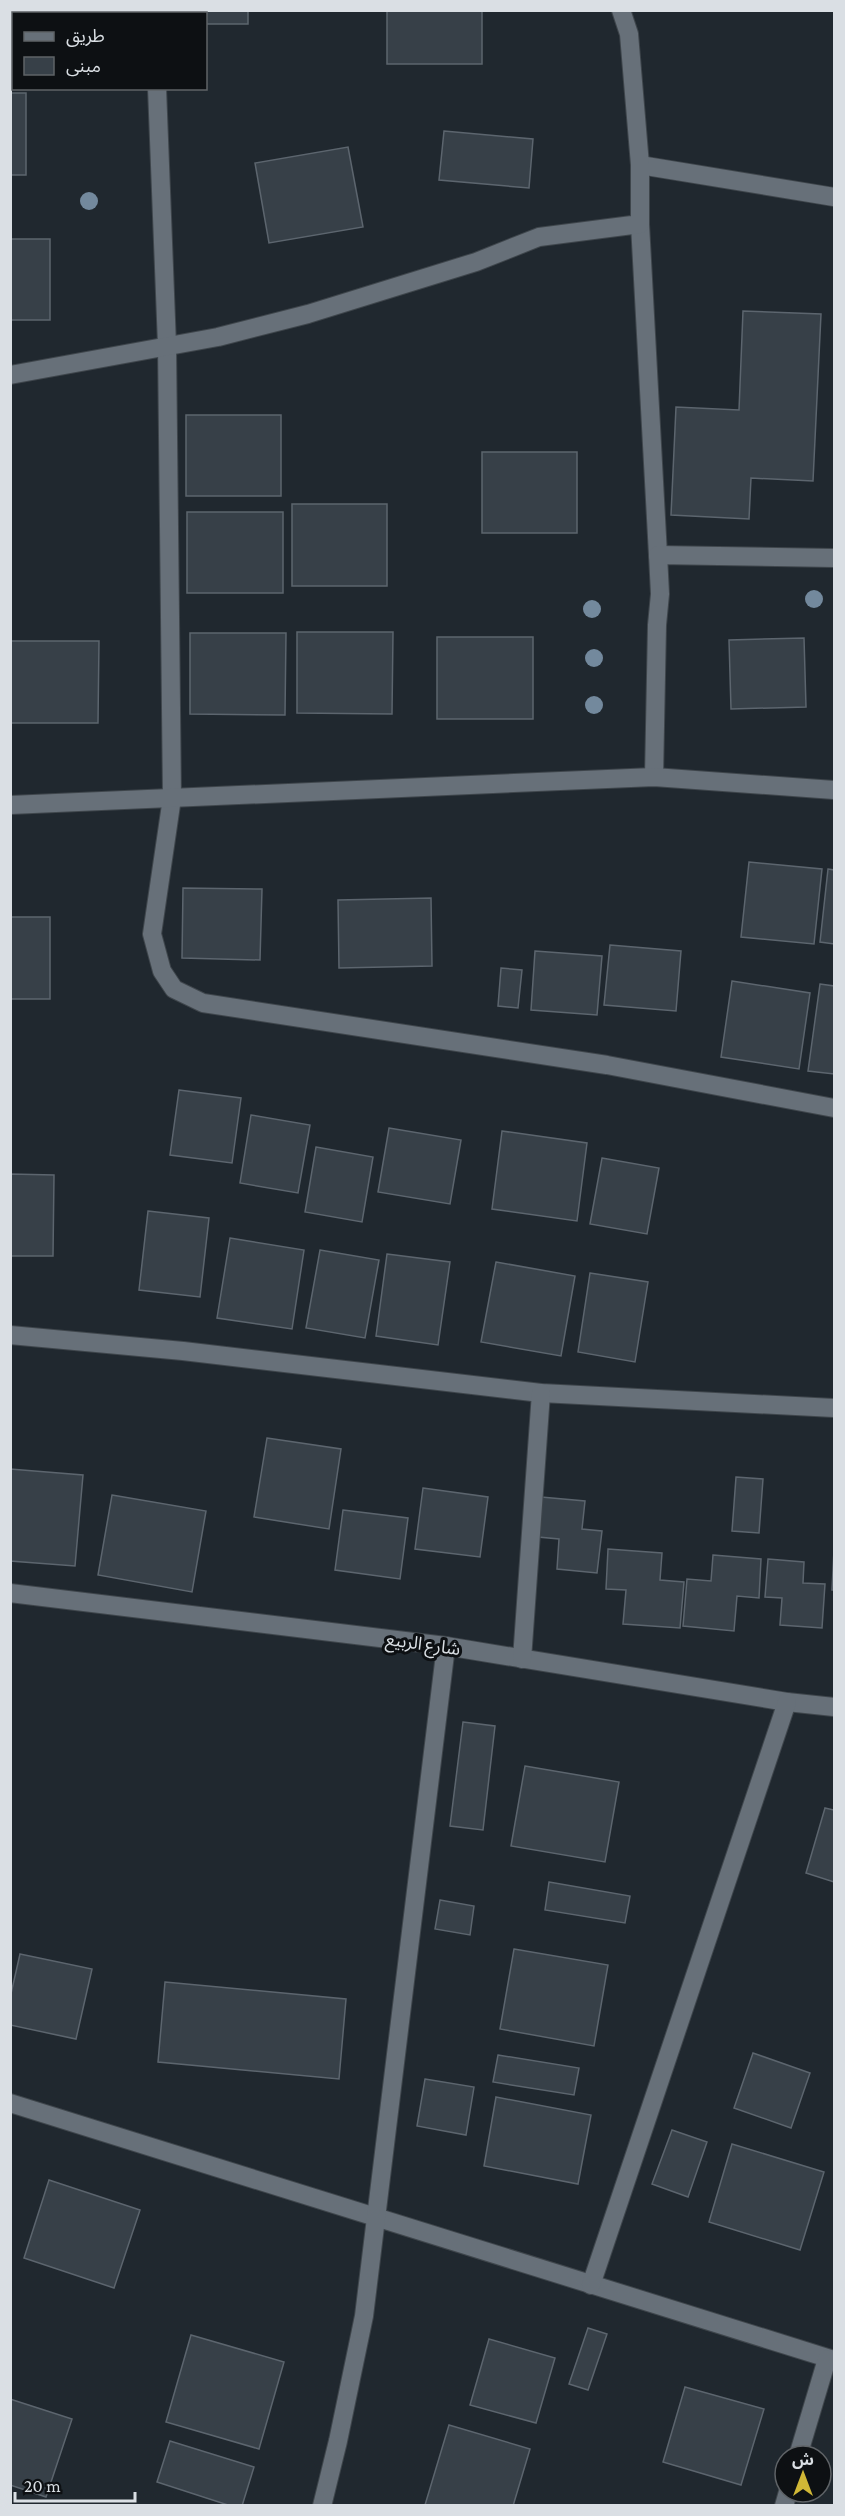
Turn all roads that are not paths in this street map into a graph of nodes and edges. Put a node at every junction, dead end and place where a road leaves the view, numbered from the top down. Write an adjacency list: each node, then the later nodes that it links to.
1 (621, 10): 3 (street)
2 (157, 90): 6 (street)
3 (640, 165): 4 (street); 5 (street)
4 (834, 197)
5 (640, 224): 6 (street); 8 (street)
6 (167, 345): 7 (street); 12 (street)
7 (10, 375)
8 (658, 555): 9 (street); 10 (street)
9 (834, 558)
10 (654, 777): 11 (street); 12 (street)
11 (834, 790)
12 (172, 798): 13 (street); 14 (street)
13 (10, 805)
14 (834, 1108)
15 (10, 1335): 16 (street)
16 (541, 1393): 17 (street); 20 (street)
17 (834, 1408)
18 (10, 1593): 19 (street, شارع الربيع)
19 (446, 1646): 20 (street, شارع الربيع); 24 (street)
20 (522, 1659): 21 (street, شارع الربيع)
21 (787, 1702): 22 (street, شارع الربيع); 25 (street)
22 (834, 1707)
23 (12, 2110): 24 (street)
24 (376, 2218): 25 (street); 28 (street)
25 (591, 2285): 26 (street)
26 (831, 2359): 27 (street)
27 (802, 2444)
28 (322, 2505)

